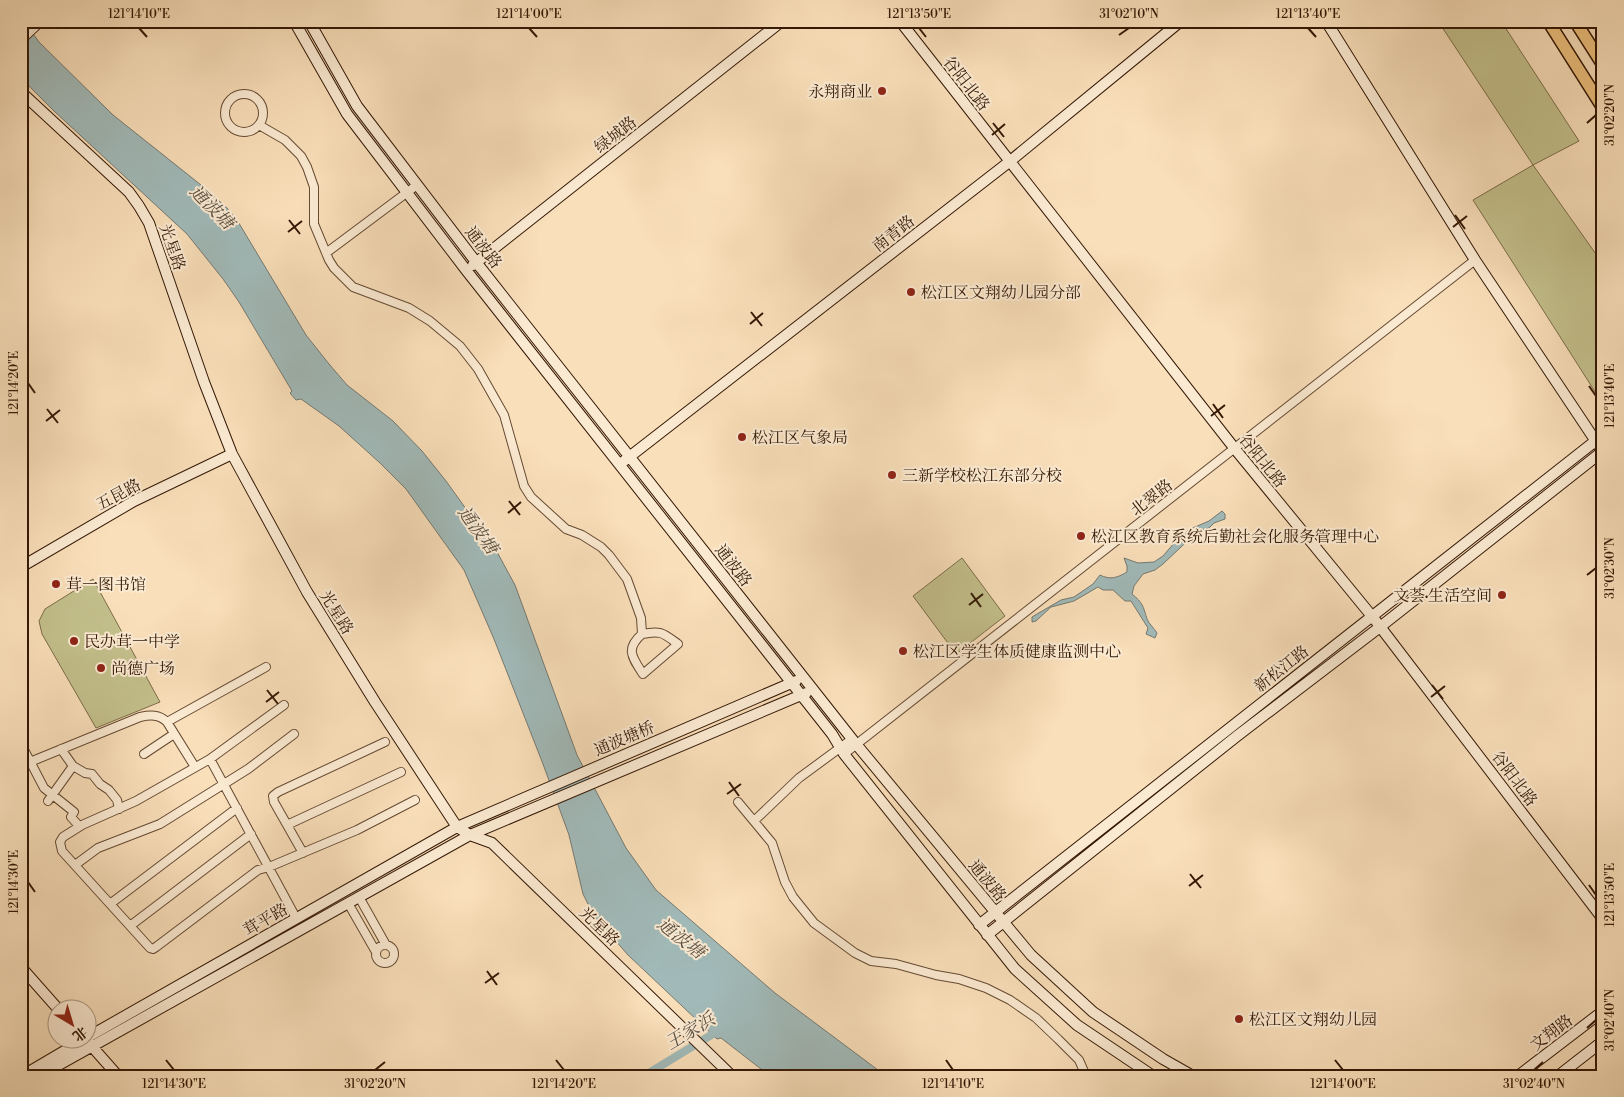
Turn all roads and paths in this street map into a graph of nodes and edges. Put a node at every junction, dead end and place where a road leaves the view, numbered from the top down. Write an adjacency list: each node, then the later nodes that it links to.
1 (28, 21): 11 (main road)
2 (40, 21): 12 (main road)
3 (294, 21): 19 (main road, 通波路)
4 (309, 21): 18 (main road, 通波路)
5 (782, 21): 22 (main road, 绿城路)
6 (900, 21): 17 (main road, 谷阳北路)
7 (1181, 21): 17 (main road, 南青路)
8 (1326, 21): 21 (main road)
9 (1548, 21): 15 (main road)
10 (1575, 21): 13 (main road)
11 (21, 28)
12 (21, 39)
13 (1603, 65)
14 (21, 92): 27 (main road, 光星路)
15 (1603, 108)
16 (259, 125): 16 (street); 20 (street)
17 (1009, 162): 25 (main road, 谷阳北路); 28 (main road, 南青路)
18 (417, 184): 19 (street); 22 (main road, 通波路)
19 (407, 192): 20 (street); 23 (main road, 通波路)
20 (326, 253): 33 (street)
21 (1475, 260): 24 (main road); 25 (street, 北翠路)
22 (476, 262): 23 (main road, 绿城路); 28 (main road, 通波路)
23 (466, 270): 29 (main road, 通波路)
24 (1599, 438): 26 (main road); 31 (main road, 新松江路)
25 (1235, 449): 31 (main road, 谷阳北路); 43 (street, 北翠路)
26 (1603, 451): 32 (main road, 新松江路)
27 (232, 454): 30 (main road, 五昆路); 63 (main road, 光星路)
28 (629, 456): 29 (main road, 南青路); 35 (main road, 通波路)
29 (619, 464): 36 (main road, 通波路)
30 (21, 567)
31 (1371, 616): 32 (main road, 谷阳北路); 72 (main road, 新松江路)
32 (1380, 627): 74 (main road, 谷阳北路); 75 (main road, 新松江路)
33 (642, 634): 33 (street)
34 (266, 667): 40 (street)
35 (804, 678): 36 (main road, 通波塘桥); 37 (main road, 通波路)
36 (792, 683): 38 (main road, 通波路); 63 (main road, 通波塘桥)
37 (813, 690): 38 (main road); 43 (main road, 通波路)
38 (801, 695): 47 (main road, 通波路); 65 (main road)
39 (284, 705): 49 (street)
40 (166, 722): 41 (street); 46 (street)
41 (174, 734): 48 (street); 52 (street)
42 (294, 734): 54 (street)
43 (854, 741): 47 (street, 北翠路); 72 (main road, 通波路)
44 (385, 742): 61 (street)
45 (21, 744): 50 (street)
46 (61, 749): 50 (street); 51 (street)
47 (842, 751): 60 (street, 北翠路); 76 (main road, 通波路)
48 (144, 754)
49 (210, 759): 52 (street); 54 (street)
50 (30, 762): 55 (street)
51 (73, 766): 55 (street); 59 (street)
52 (195, 766): 59 (street)
53 (401, 772): 61 (street)
54 (224, 784): 58 (street); 67 (street)
55 (50, 798): 62 (street)
56 (415, 800): 66 (street)
57 (738, 802): 60 (street)
58 (237, 808): 64 (street); 71 (street)
59 (119, 809): 62 (street)
60 (754, 821): 94 (street)
61 (288, 825): 66 (street)
62 (79, 826): 67 (street)
63 (457, 826): 65 (main road, 光星路); 73 (main road, 茸平路)
64 (251, 834): 68 (street); 77 (street)
65 (470, 835): 69 (main road); 93 (main road, 光星路)
66 (303, 853): 68 (street)
67 (75, 865): 71 (street)
68 (269, 867): 73 (street); 77 (street)
69 (360, 897): 70 (main road); 79 (street)
70 (348, 903): 80 (street); 85 (main road)
71 (110, 904): 77 (street)
72 (995, 912): 75 (main road, 通波路); 76 (main road, 新松江路)
73 (296, 918): 84 (main road, 茸平路)
74 (1603, 919)
75 (1003, 922): 78 (main road, 新松江路); 96 (main road, 通波路)
76 (979, 925): 78 (main road, 通波路)
77 (130, 926)
78 (987, 935): 95 (main road, 通波路)
79 (386, 945): 80 (street); 80 (street)
80 (376, 952)
81 (21, 967): 82 (main road)
82 (50, 1000)
83 (1603, 1011): 97 (main road, 文翔路)
84 (98, 1034)
85 (98, 1034)
86 (1603, 1041): 98 (main road)
87 (69, 1050): 90 (main road, 茸平路)
88 (74, 1050): 91 (main road)
89 (96, 1050): 92 (main road)
90 (22, 1076)
91 (39, 1076)
92 (118, 1076)
93 (732, 1076)
94 (1086, 1076)
95 (1153, 1076)
96 (1192, 1076)
97 (1518, 1076)
98 (1558, 1076)

